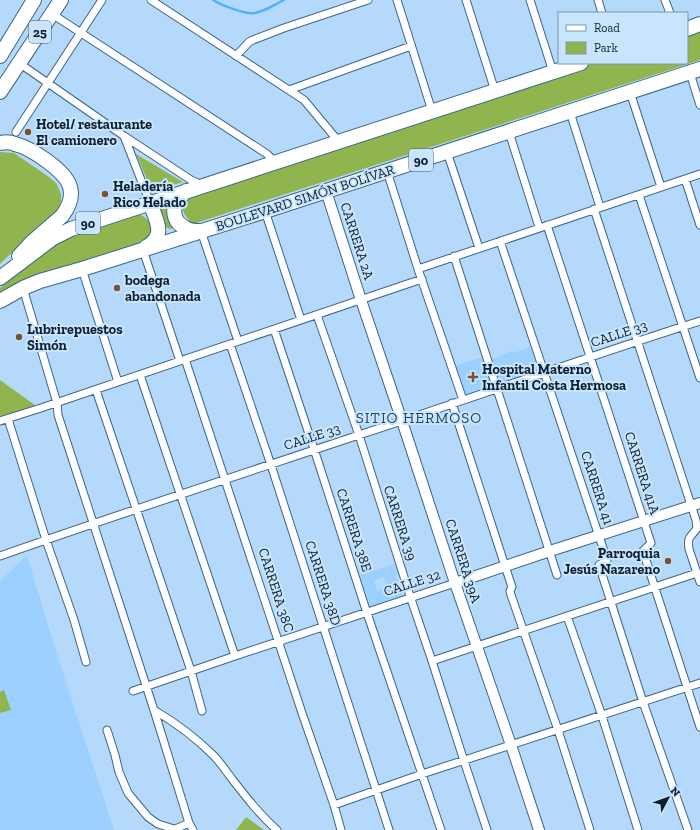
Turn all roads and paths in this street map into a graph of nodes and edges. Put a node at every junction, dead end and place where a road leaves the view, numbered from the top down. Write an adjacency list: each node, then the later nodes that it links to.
1 (34, 0): 18 (highway, 25)
2 (60, 0): 13 (highway, 25)
3 (102, 0): 16 (street)
4 (151, 0): 19 (street)
5 (368, 0): 19 (street)
6 (397, 0): 17 (street)
7 (466, 0): 26 (street)
8 (530, 0): 23 (street)
9 (598, 0): 11 (street)
10 (665, 0): 12 (street)
11 (602, 12)
12 (670, 12)
13 (52, 14): 16 (street); 20 (highway, 25)
14 (700, 24): 15 (highway)
15 (688, 29)
16 (81, 32): 24 (street); 38 (street)
17 (412, 46): 25 (street); 30 (street)
18 (0, 56)
19 (236, 56): 25 (street)
20 (19, 63): 24 (street); 27 (highway, 25)
21 (578, 64): 23 (highway, 90)
22 (695, 71): 28 (highway, BOULEVARD SIMÓN BOLÍVAR / 90); 29 (street)
23 (553, 72): 26 (highway, 90)
24 (48, 83): 32 (street); 34 (street)
25 (288, 90): 35 (street)
26 (495, 91): 30 (highway, 90)
27 (0, 92)
28 (630, 92): 31 (highway, BOULEVARD SIMÓN BOLÍVAR / 90); 43 (street)
29 (700, 105)
30 (432, 111): 35 (highway, 90)
31 (570, 112): 33 (highway, BOULEVARD SIMÓN BOLÍVAR / 90); 48 (street)
32 (16, 132)
33 (509, 132): 37 (highway, BOULEVARD SIMÓN BOLÍVAR / 90); 51 (street, CARRERA 41A)
34 (124, 136): 42 (street); 47 (street)
35 (339, 142): 38 (highway, 90)
36 (0, 143): 59 (highway)
37 (447, 152): 39 (highway, BOULEVARD SIMÓN BOLÍVAR / 90); 54 (street)
38 (276, 162): 42 (highway, 90)
39 (387, 171): 45 (highway, BOULEVARD SIMÓN BOLÍVAR / 90); 57 (street)
40 (700, 174): 41 (street)
41 (685, 179): 43 (street); 50 (street)
42 (204, 186): 44 (highway, 90)
43 (661, 187): 46 (street)
44 (187, 191): 47 (highway, 90); 52 (highway)
45 (326, 191): 49 (highway, BOULEVARD SIMÓN BOLÍVAR / 90); 62 (street, CARRERA 2A)
46 (639, 194): 48 (street); 67 (street)
47 (150, 203): 55 (highway); 59 (highway, 90)
48 (597, 208): 51 (street); 70 (street)
49 (265, 211): 52 (highway, BOULEVARD SIMÓN BOLÍVAR / 90); 65 (street)
50 (700, 225)
51 (543, 226): 53 (street); 72 (street, CARRERA 41A)
52 (200, 231): 55 (highway, BOULEVARD SIMÓN BOLÍVAR / 90); 69 (street)
53 (500, 241): 54 (street); 74 (street, CARRERA 41)
54 (479, 248): 56 (street)
55 (142, 249): 58 (highway, BOULEVARD SIMÓN BOLÍVAR / 90); 73 (street, CARRERA 38C)
56 (454, 256): 57 (street); 78 (street)
57 (418, 268): 60 (street)
58 (82, 269): 61 (highway, BOULEVARD SIMÓN BOLÍVAR / 90); 77 (street)
59 (0, 278)
60 (422, 279): 62 (street); 80 (street)
61 (23, 288): 63 (highway, BOULEVARD SIMÓN BOLÍVAR / 90); 81 (street)
62 (361, 300): 64 (street); 84 (street, CARRERA 39A)
63 (1, 301)
64 (318, 314): 65 (street); 86 (street, CARRERA 39)
65 (301, 320): 68 (street)
66 (700, 321): 67 (street, CALLE 33)
67 (683, 326): 70 (street, CALLE 33); 76 (street)
68 (274, 329): 69 (street); 87 (street, CARRERA 38E)
69 (238, 341): 71 (street)
70 (637, 341): 72 (street, CALLE 33); 91 (street)
71 (230, 344): 73 (street); 88 (street, CARRERA 38D)
72 (590, 357): 74 (street, CALLE 33); 93 (street, CARRERA 41A)
73 (183, 360): 75 (street); 89 (street, CARRERA 38C)
74 (544, 372): 78 (street, CALLE 33); 95 (street, CARRERA 41)
75 (140, 375): 77 (street); 90 (street)
76 (700, 378)
77 (118, 382): 79 (street)
78 (497, 388): 80 (street, CALLE 33); 98 (street)
79 (96, 390): 81 (street); 92 (street)
80 (463, 400): 82 (street, CALLE 33)
81 (57, 403): 83 (street); 94 (street)
82 (452, 404): 84 (street, CALLE 33); 100 (street)
83 (8, 419): 85 (street); 96 (street)
84 (402, 420): 86 (street, CALLE 33); 104 (street, CARRERA 39A)
85 (0, 421)
86 (359, 435): 87 (street, CALLE 33); 106 (street, CARRERA 39)
87 (314, 450): 88 (street, CALLE 33); 108 (street, CARRERA 38E)
88 (271, 465): 89 (street, CALLE 33); 110 (street, CARRERA 38D)
89 (226, 479): 90 (street, CALLE 33); 112 (street, CARRERA 38C)
90 (180, 495): 92 (street, CALLE 33); 114 (street)
91 (696, 504): 93 (street, CALLE 32); 101 (street)
92 (136, 509): 94 (street, CALLE 33); 117 (street)
93 (644, 522): 95 (street, CALLE 32); 105 (street, CARRERA 41A)
94 (93, 524): 96 (street, CALLE 33); 119 (street)
95 (599, 536): 98 (street, CALLE 32); 107 (street, CARRERA 41)
96 (46, 540): 99 (street, CALLE 33); 116 (street)
97 (0, 547): 99 (street)
98 (550, 551): 100 (street, CALLE 32); 102 (street)
99 (1, 556)
100 (506, 566): 104 (street, CALLE 32); 111 (street)
101 (697, 572): 103 (street); 105 (street)
102 (558, 575)
103 (700, 582)
104 (456, 584): 106 (street, CALLE 32); 113 (street, CARRERA 39A)
105 (655, 587): 107 (street); 120 (street, CARRERA 41A)
106 (411, 599): 108 (street, CALLE 32); 115 (street, CARRERA 39)
107 (611, 601): 109 (street); 122 (street, CARRERA 41)
108 (367, 613): 110 (street, CALLE 32); 131 (street, CARRERA 38E)
109 (567, 616): 111 (street); 125 (street)
110 (324, 627): 112 (street, CALLE 32); 132 (street, CARRERA 38D)
111 (523, 630): 113 (street); 128 (street)
112 (279, 642): 114 (street, CALLE 32); 133 (street, CARRERA 38C)
113 (477, 646): 115 (street); 129 (street, CARRERA 39A)
114 (235, 656): 117 (street, CALLE 32)
115 (432, 660): 130 (street, CARRERA 39)
116 (86, 662)
117 (191, 671): 119 (street, CALLE 32); 124 (street)
118 (700, 683): 120 (street)
119 (147, 686): 121 (street, CALLE 32); 123 (street)
120 (687, 687): 122 (street); 126 (street, CARRERA 41A)
121 (133, 691)
122 (643, 702): 125 (street); 145 (street, CARRERA 41)
123 (154, 710): 134 (street); 137 (street)
124 (202, 710)
125 (602, 716): 128 (street); 144 (street)
126 (700, 727)
127 (107, 730): 135 (street)
128 (558, 730): 129 (street); 143 (street)
129 (511, 745): 130 (street); 142 (street, CARRERA 39A)
130 (464, 761): 131 (street); 141 (street, CARRERA 39)
131 (422, 774): 132 (street); 140 (street, CARRERA 38E)
132 (376, 790): 133 (street); 139 (street, CARRERA 38D)
133 (334, 805): 138 (street, CARRERA 38C)
134 (189, 823): 135 (street); 136 (street)
135 (174, 829)
136 (193, 830)
137 (277, 830)
138 (341, 830)
139 (389, 830)
140 (441, 830)
141 (487, 830)
142 (539, 830)
143 (590, 830)
144 (638, 830)
145 (688, 830)

